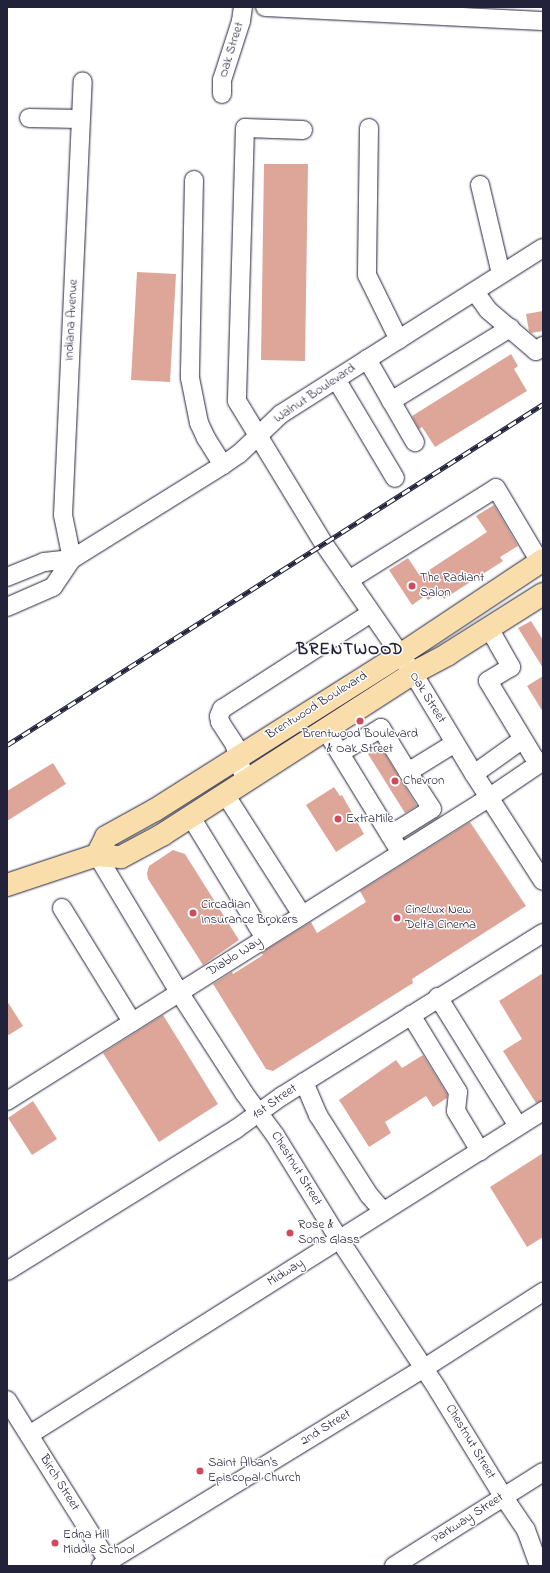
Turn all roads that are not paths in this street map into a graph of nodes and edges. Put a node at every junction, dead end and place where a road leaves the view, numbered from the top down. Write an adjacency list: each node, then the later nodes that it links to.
1 (243, 7): 6 (street, Oak Street)
2 (265, 7): 3 (street)
3 (429, 11): 4 (street)
4 (543, 21)
5 (83, 81): 8 (street, Indiana Avenue)
6 (222, 94)
7 (29, 118): 8 (street)
8 (81, 119): 26 (street, Indiana Avenue)
9 (369, 128): 17 (street)
10 (303, 130): 22 (street, Oak Street)
11 (194, 180): 24 (street)
12 (480, 185): 14 (street)
13 (543, 248): 14 (street, Walnut Boulevard)
14 (501, 274): 15 (street, Walnut Boulevard)
15 (475, 292): 16 (street); 17 (street, Walnut Boulevard)
16 (510, 328): 18 (street); 21 (street)
17 (399, 340): 19 (street, Walnut Boulevard)
18 (543, 346)
19 (367, 359): 20 (street, Walnut Boulevard); 21 (street)
20 (336, 379): 22 (street, Walnut Boulevard); 25 (street)
21 (391, 401): 23 (street)
22 (258, 436): 24 (street, Walnut Boulevard); 29 (street, Oak Street)
23 (415, 442)
24 (223, 465): 26 (street, Walnut Boulevard)
25 (395, 478)
26 (72, 559): 28 (street, Walnut Boulevard); 31 (street, Walnut Boulevard)
27 (542, 561): 29 (street); 34 (main road, Brentwood Boulevard)
28 (7, 578)
29 (349, 580): 32 (street, Oak Street)
30 (543, 594): 33 (main road, Brentwood Boulevard)
31 (7, 608)
32 (371, 613): 34 (street, Oak Street); 40 (street)
33 (489, 628): 35 (main road, Brentwood Boulevard); 37 (street)
34 (400, 654): 35 (street, Oak Street); 40 (main road, Brentwood Boulevard)
35 (413, 673): 36 (main road, Brentwood Boulevard); 38 (street, Oak Street)
36 (325, 729): 39 (street); 44 (main road, Brentwood Boulevard)
37 (523, 739): 41 (street); 43 (street)
38 (455, 743): 42 (street); 43 (street, Oak Street)
39 (340, 753): 42 (street); 48 (street)
40 (238, 756): 44 (street); 50 (main road, Brentwood Boulevard)
41 (541, 763): 46 (street, Diablo Way)
42 (408, 772): 48 (street)
43 (474, 774): 46 (street, Oak Street)
44 (245, 781): 45 (main road, Brentwood Boulevard)
45 (225, 794): 47 (main road, Brentwood Boulevard); 54 (street)
46 (490, 797): 49 (street, Diablo Way); 51 (street, Oak Street)
47 (191, 817): 50 (main road, Brentwood Boulevard); 56 (street)
48 (390, 835): 49 (street)
49 (401, 853): 54 (street, Diablo Way)
50 (97, 856): 52 (main road, Brentwood Boulevard); 57 (street, Chestnut Street)
51 (543, 881)
52 (7, 885)
53 (62, 908): 60 (street)
54 (302, 915): 56 (street, Diablo Way)
55 (543, 933): 58 (street, 1st Street)
56 (265, 938): 57 (street, Diablo Way)
57 (179, 992): 60 (street, Diablo Way); 64 (street, Chestnut Street)
58 (438, 997): 59 (street, 1st Street); 65 (street)
59 (411, 1015): 61 (street, 1st Street); 66 (street)
60 (132, 1022): 62 (street, Diablo Way)
61 (304, 1082): 64 (street, 1st Street); 67 (street)
62 (7, 1101)
63 (543, 1111): 65 (street, Midway)
64 (259, 1113): 68 (street, Chestnut Street); 69 (street, 1st Street)
65 (518, 1126): 66 (street, Midway)
66 (480, 1151): 67 (street, Midway)
67 (384, 1212): 68 (street, Midway)
68 (339, 1239): 71 (street, Chestnut Street); 73 (street, Midway)
69 (7, 1271)
70 (543, 1292): 71 (street, 2nd Street)
71 (423, 1368): 75 (street, Chestnut Street); 76 (street, 2nd Street)
72 (7, 1400): 73 (street, Birch Street)
73 (29, 1435): 76 (street, Birch Street)
74 (543, 1472): 75 (street, Parkway Street)
75 (503, 1496): 77 (street, Parkway Street); 78 (street, Chestnut Street)
76 (107, 1564)
77 (394, 1566)
78 (539, 1566)

